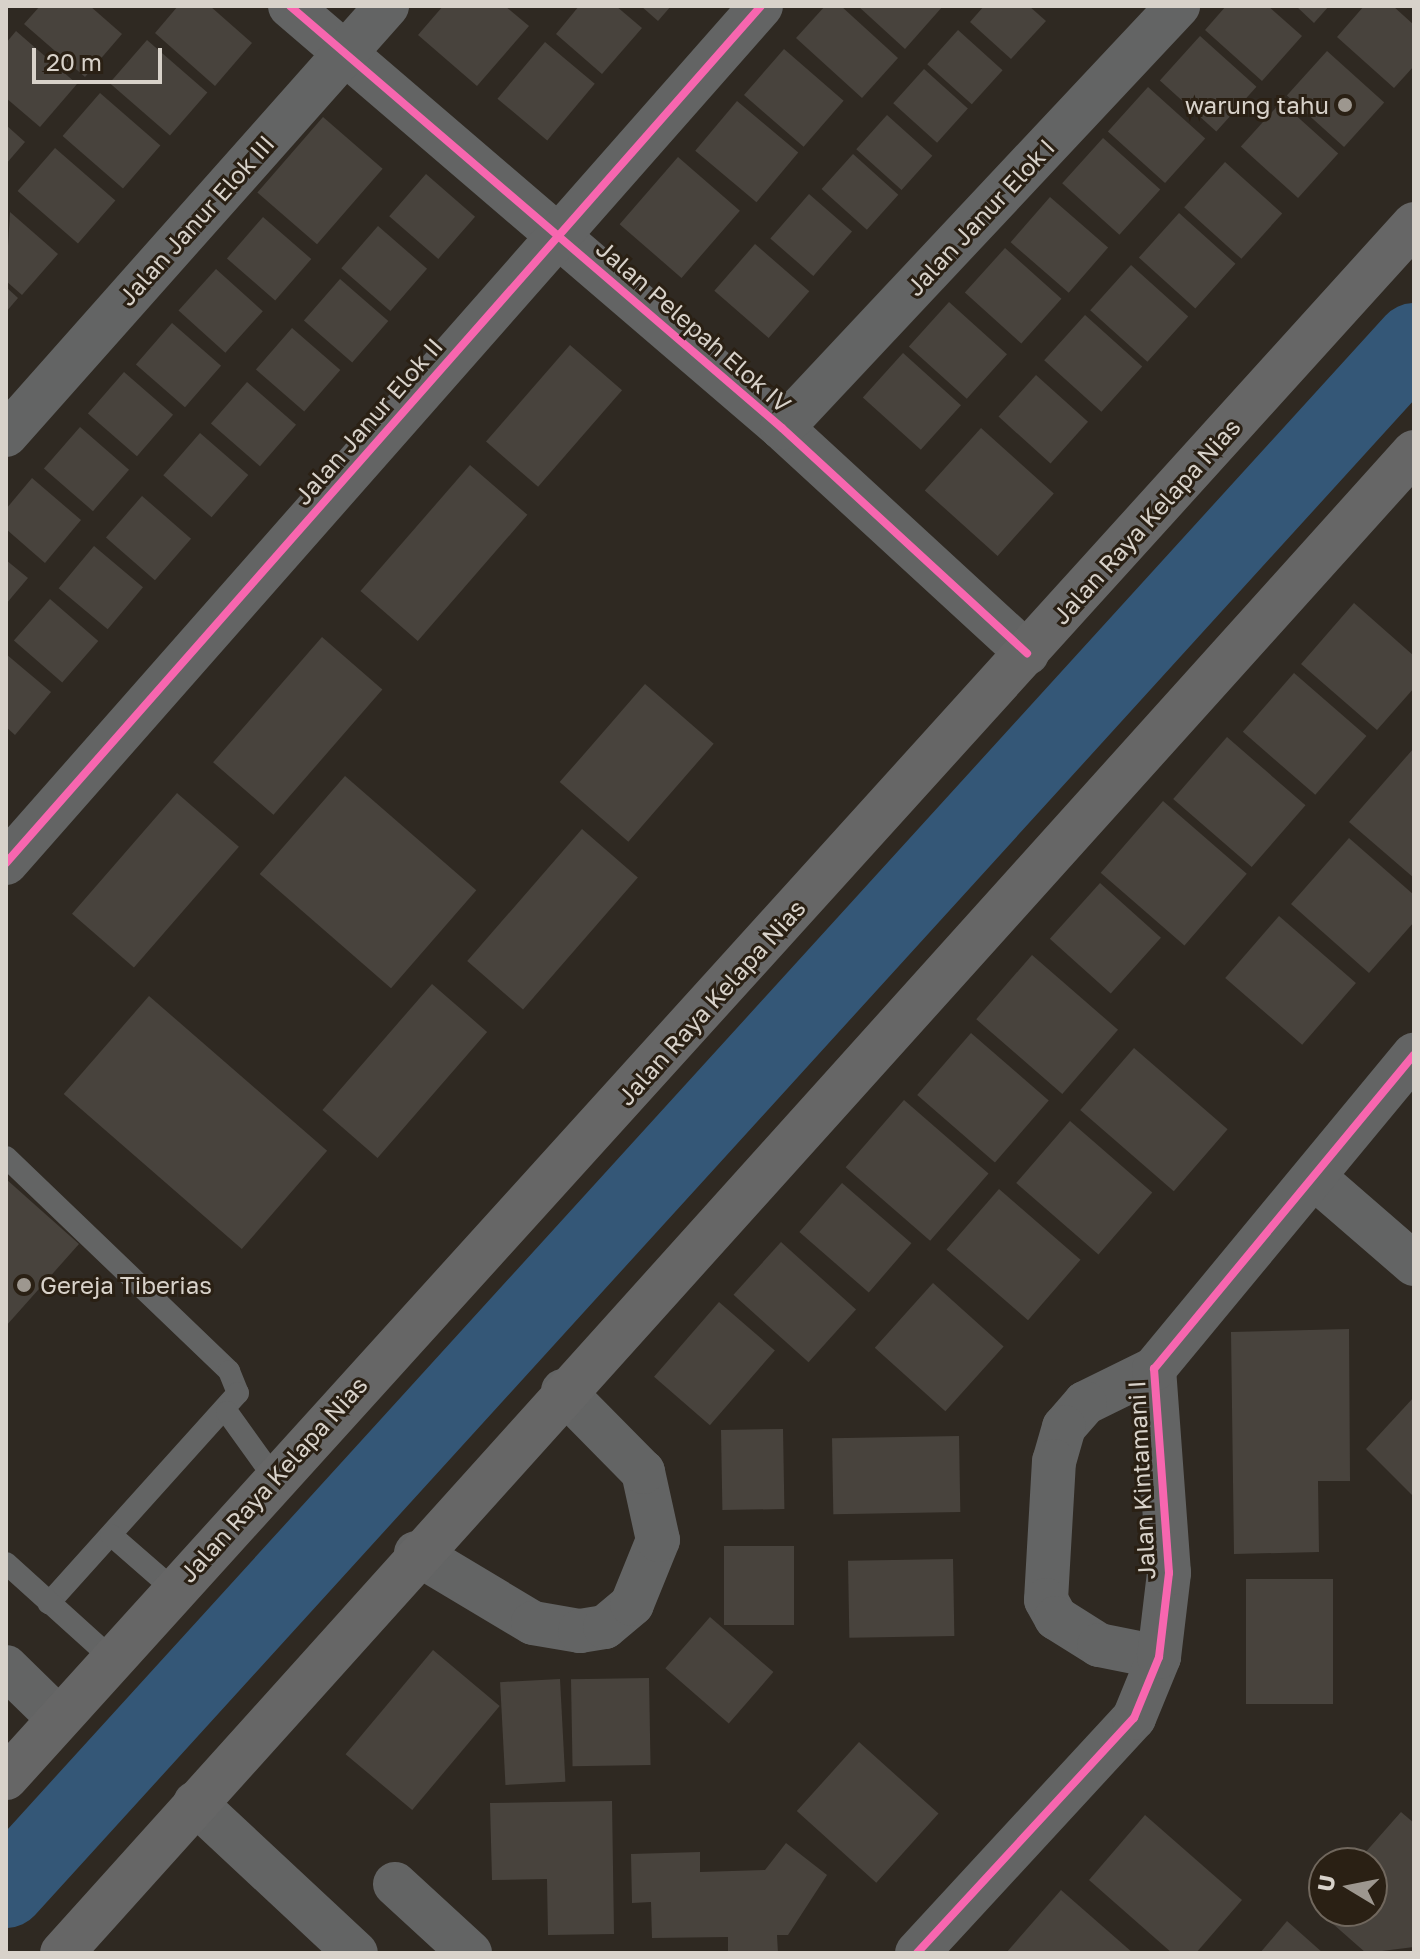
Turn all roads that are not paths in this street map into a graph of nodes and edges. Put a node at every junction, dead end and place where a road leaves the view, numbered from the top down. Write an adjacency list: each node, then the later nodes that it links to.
1 (290, 6): 5 (street, Jalan Pelepah Elok IV)
2 (387, 6): 5 (street, Jalan Janur Elok III)
3 (761, 6): 7 (street, Jalan Janur Elok II)
4 (1178, 6): 8 (street, Jalan Janur Elok I)
5 (344, 54): 7 (street, Jalan Pelepah Elok IV); 9 (street, Jalan Janur Elok III)
6 (1414, 224): 11 (main road, Jalan Raya Kelapa Nias)
7 (558, 235): 8 (street, Jalan Pelepah Elok IV); 12 (street, Jalan Janur Elok II)
8 (782, 428): 11 (street, Jalan Pelepah Elok IV)
9 (6, 435)
10 (1414, 452): 18 (main road)
11 (1027, 653): 20 (main road, Jalan Raya Kelapa Nias)
12 (6, 863)
13 (1414, 1055): 15 (street, Jalan Kintamani I)
14 (6, 1157): 19 (lane)
15 (1316, 1179): 16 (street); 17 (street, Jalan Kintamani I)
16 (1414, 1264)
17 (1154, 1369): 27 (street, Jalan Kintamani I); 27 (street)
18 (563, 1391): 22 (main road); 22 (street)
19 (227, 1412): 20 (lane); 21 (lane)
20 (273, 1476): 24 (main road, Jalan Raya Kelapa Nias)
21 (111, 1535): 24 (lane); 25 (lane)
22 (416, 1553): 31 (main road)
23 (6, 1563): 25 (lane)
24 (173, 1589): 26 (main road, Jalan Raya Kelapa Nias)
25 (49, 1603): 26 (lane)
26 (110, 1657): 29 (main road, Jalan Raya Kelapa Nias)
27 (1159, 1657): 36 (street, Jalan Kintamani I)
28 (6, 1667): 29 (street)
29 (58, 1718): 30 (main road, Jalan Raya Kelapa Nias)
30 (6, 1778)
31 (195, 1803): 33 (main road); 34 (street)
32 (395, 1884): 35 (street)
33 (62, 1953)
34 (356, 1953)
35 (470, 1953)
36 (917, 1953)

